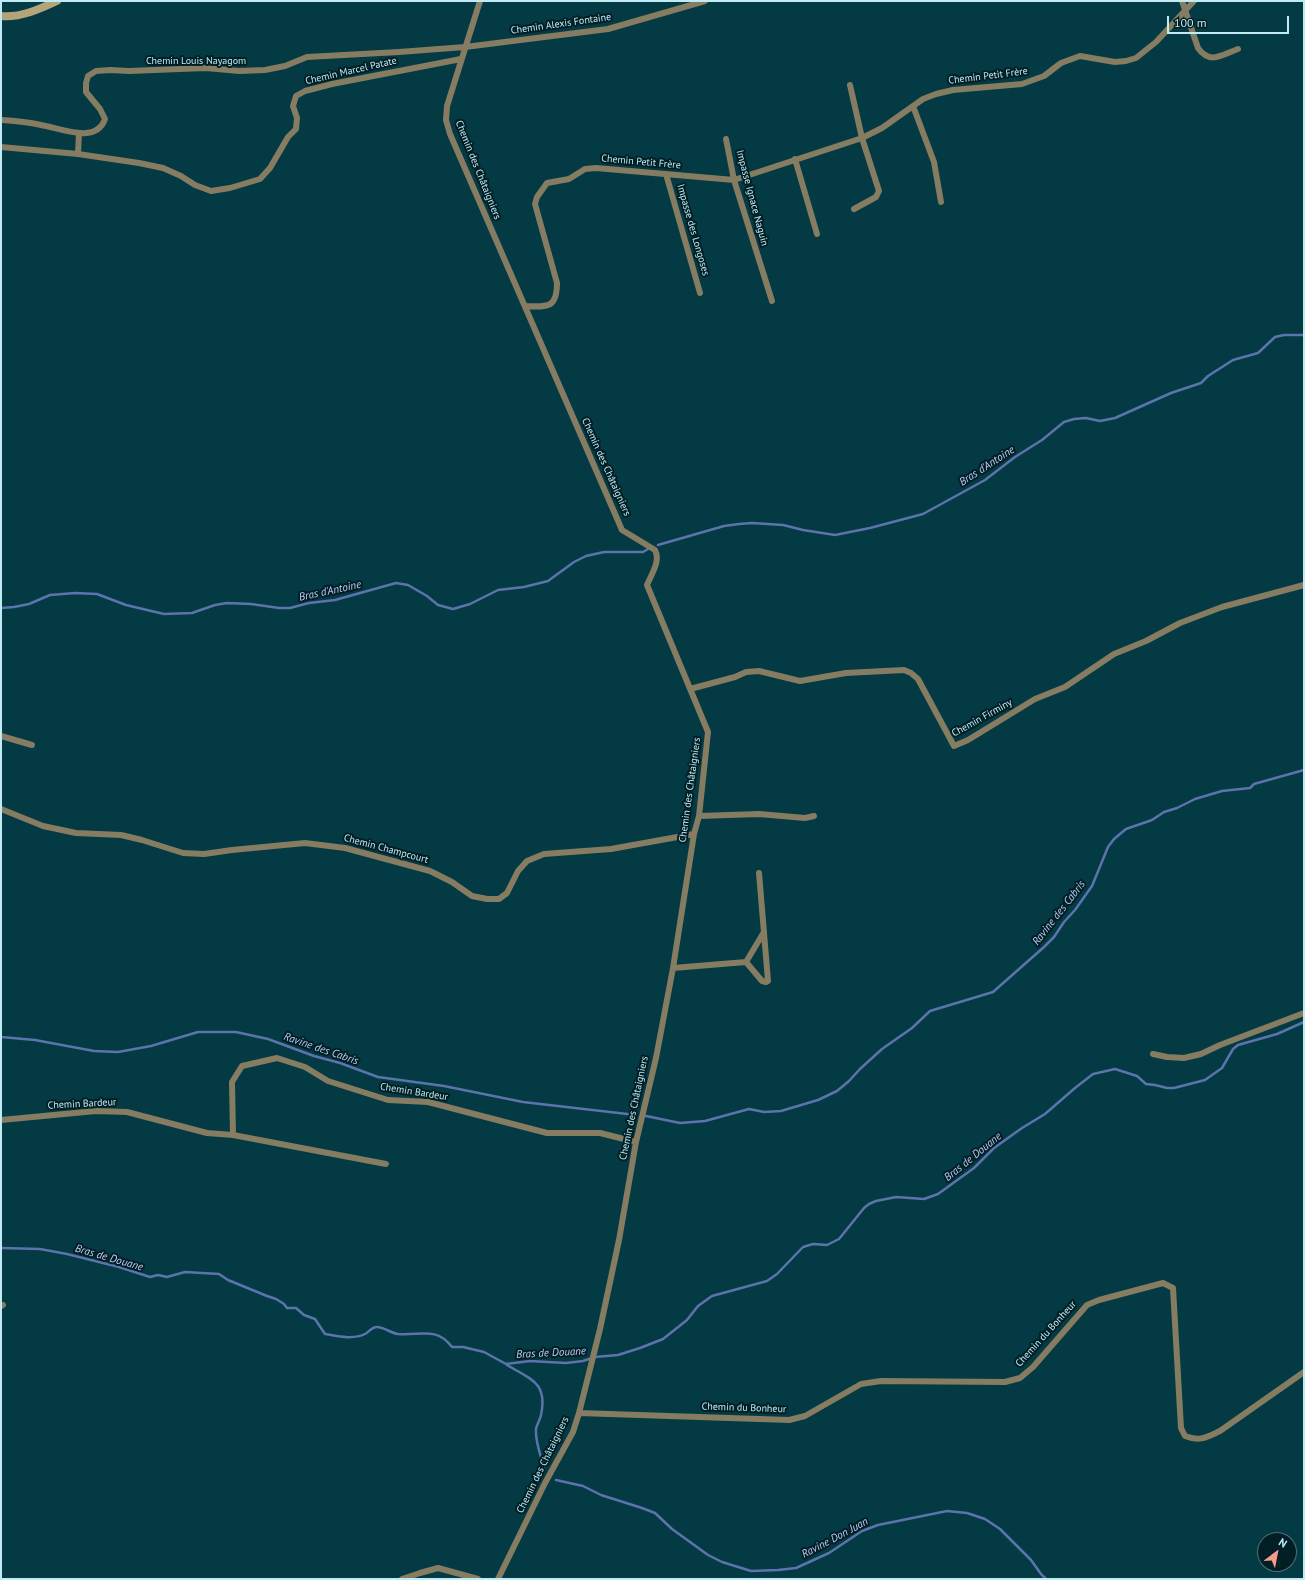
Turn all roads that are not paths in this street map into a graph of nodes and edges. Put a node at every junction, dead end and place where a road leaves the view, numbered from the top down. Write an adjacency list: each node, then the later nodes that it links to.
1 (57, 1): 7 (main road)
2 (480, 1): 8 (street, Chemin des Châtaigniers)
3 (705, 1): 8 (street, Chemin Alexis Fontaine)
4 (1182, 1): 6 (street)
5 (1194, 1): 6 (street, Chemin Petit Frère)
6 (1186, 10): 9 (street); 12 (street, Chemin Petit Frère)
7 (1, 16)
8 (465, 47): 10 (street, Chemin des Châtaigniers); 14 (street, Chemin Louis Nayagom)
9 (1238, 49)
10 (461, 59): 18 (street, Chemin Marcel Patate); 27 (street, Chemin des Châtaigniers)
11 (850, 85): 15 (street)
12 (912, 106): 15 (street, Chemin Petit Frère); 22 (street)
13 (1, 120): 14 (street, Chemin Louis Nayagom)
14 (79, 133): 18 (street)
15 (862, 138): 19 (street, Chemin Petit Frère); 23 (street)
16 (726, 139): 21 (street, Impasse Ignace Naguin)
17 (1, 147): 18 (street, Chemin Marcel Patate)
18 (78, 154)
19 (796, 159): 21 (street, Chemin Petit Frère); 24 (street)
20 (666, 174): 21 (street, Chemin Petit Frère); 25 (street, Impasse des Longoses); 27 (street, Chemin Petit Frère)
21 (734, 180): 26 (street, Impasse Ignace Naguin)
22 (941, 202)
23 (854, 209)
24 (817, 234)
25 (700, 292)
26 (772, 301)
27 (525, 306): 29 (street, Chemin des Châtaigniers)
28 (1304, 584): 29 (street, Chemin Firminy)
29 (690, 689): 33 (street, Chemin des Châtaigniers)
30 (1, 736): 31 (street)
31 (32, 745)
32 (1, 809): 35 (street, Chemin Champcourt)
33 (699, 816): 34 (street); 35 (street, Chemin des Châtaigniers)
34 (814, 816)
35 (694, 834): 39 (street, Chemin des Châtaigniers)
36 (759, 873): 37 (street)
37 (764, 932): 38 (street); 38 (street)
38 (746, 962): 39 (street)
39 (673, 968): 44 (street, Chemin des Châtaigniers)
40 (1304, 1013): 41 (street)
41 (1153, 1054)
42 (1, 1120): 43 (street, Chemin Bardeur)
43 (234, 1135): 44 (street, Chemin Bardeur); 45 (street, Chemin Bardeur)
44 (636, 1142): 47 (street, Chemin des Châtaigniers)
45 (386, 1164)
46 (1304, 1372): 47 (street, Chemin du Bonheur)
47 (579, 1413): 50 (street, Chemin des Châtaigniers)
48 (402, 1579): 49 (street)
49 (478, 1579)
50 (498, 1579)

